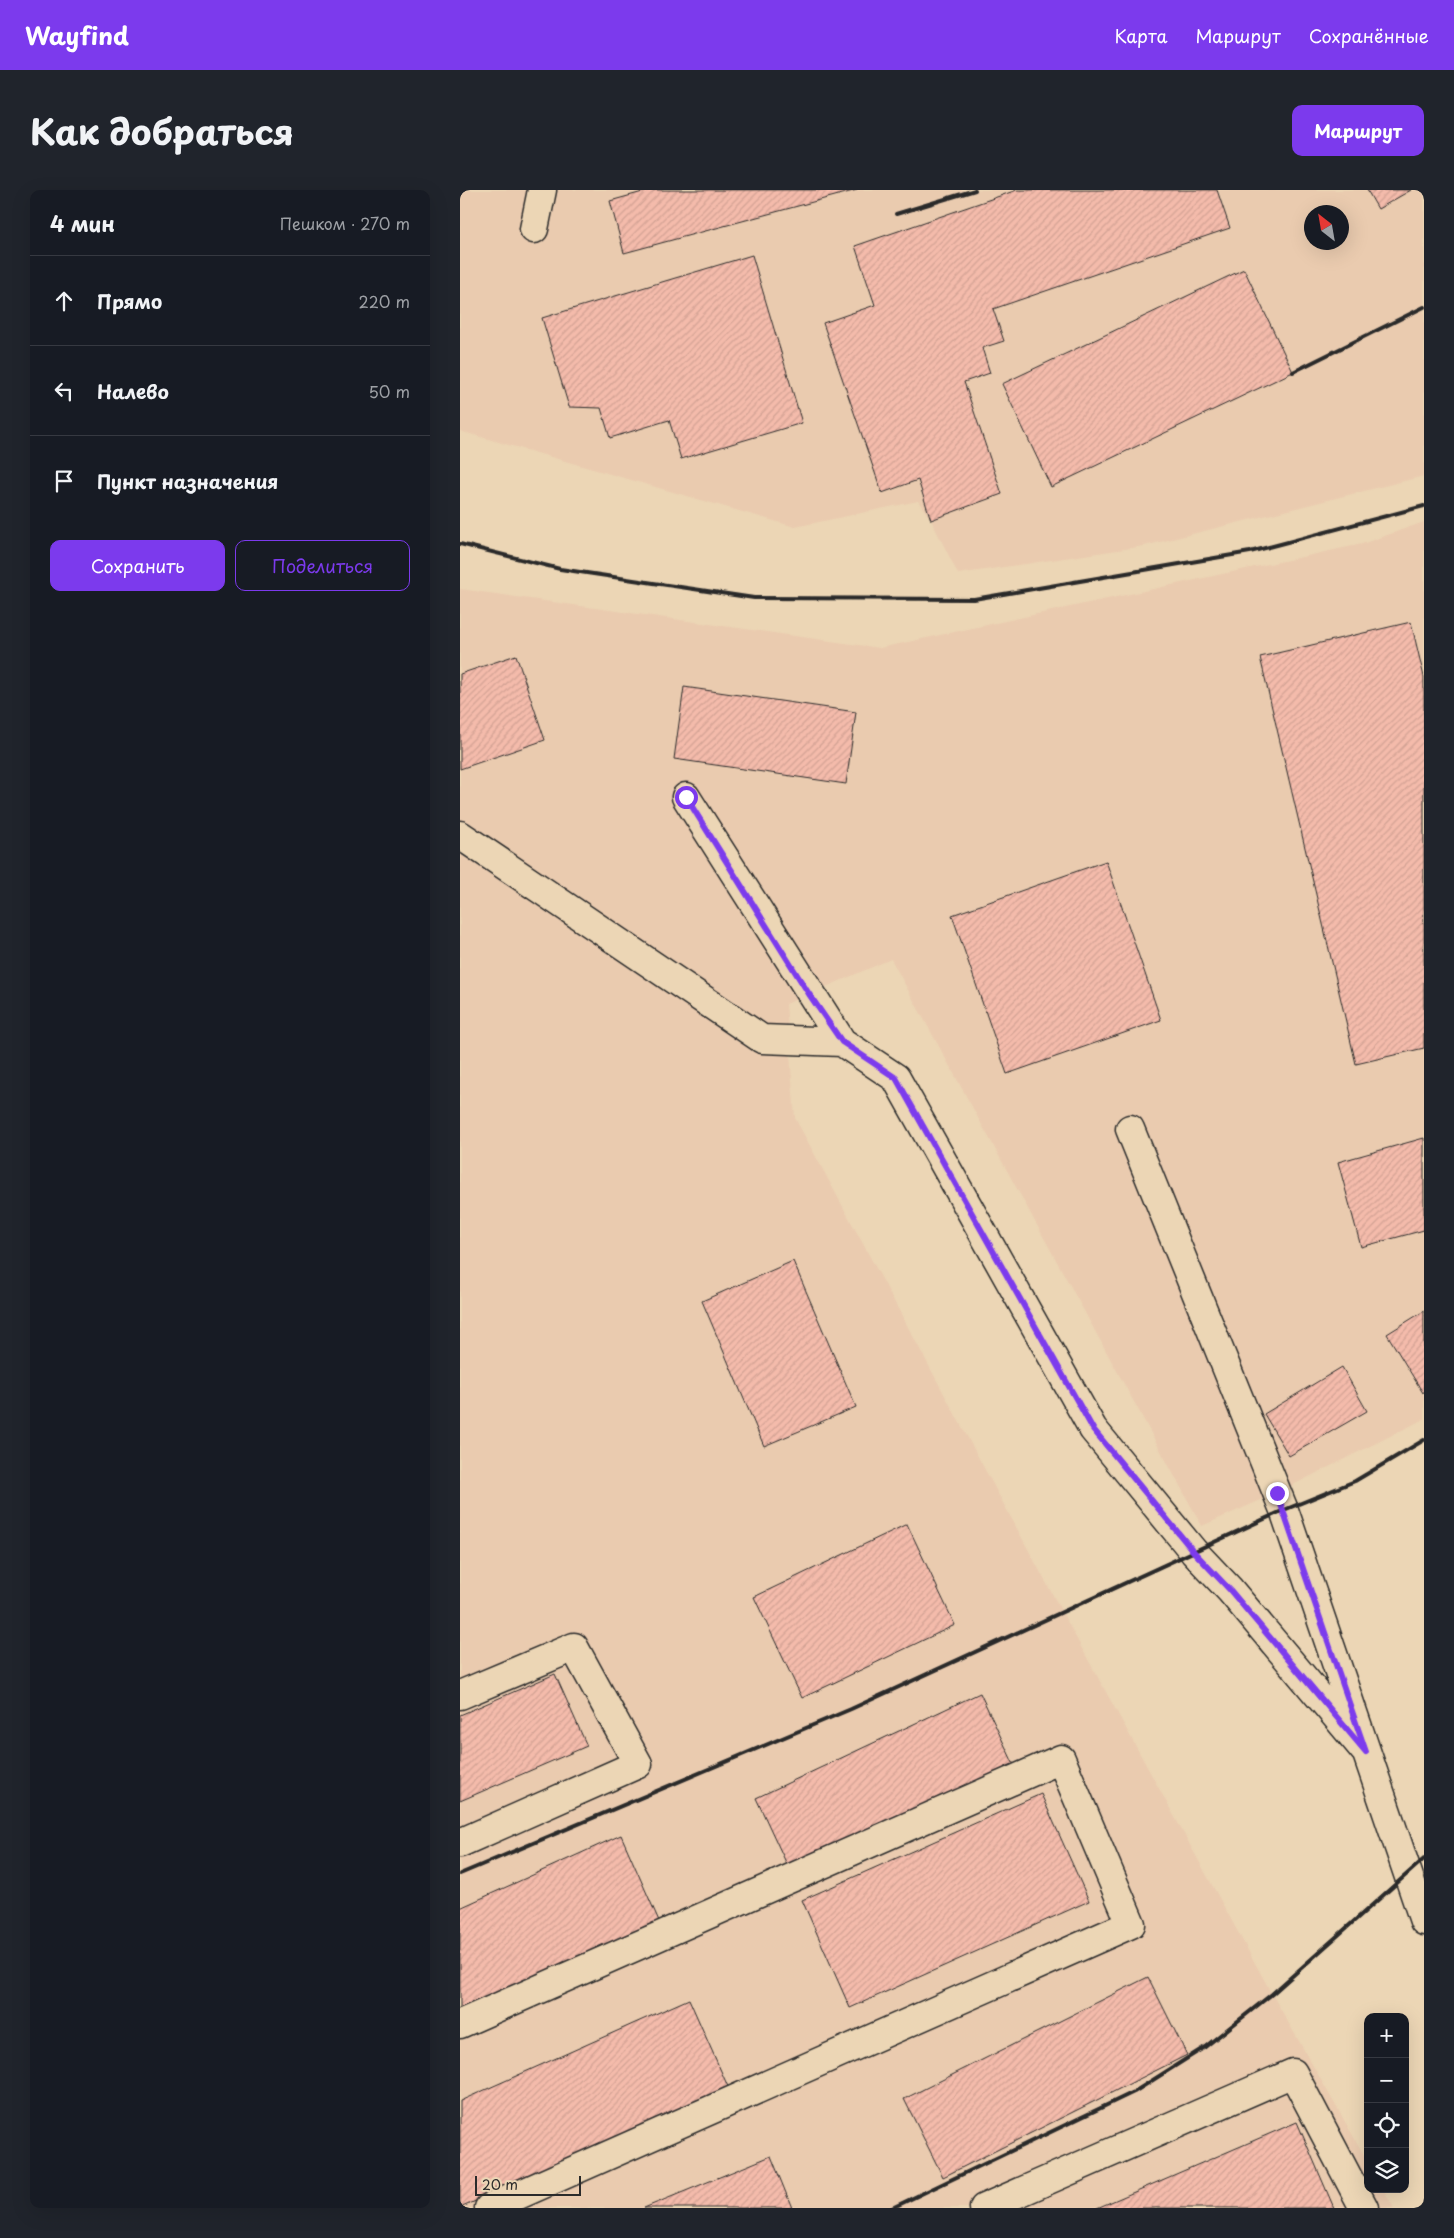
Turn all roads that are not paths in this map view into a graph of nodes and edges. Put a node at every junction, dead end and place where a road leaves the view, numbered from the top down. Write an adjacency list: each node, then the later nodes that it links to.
1 (542, 190): 2 (lane)
2 (534, 229)
3 (686, 797): 5 (lane)
4 (460, 835): 5 (lane)
5 (842, 1042): 8 (lane)
6 (1130, 1129): 8 (lane)
7 (460, 1695): 9 (lane)
8 (1366, 1752): 10 (lane)
9 (460, 1843)
10 (1424, 1921)
11 (460, 2024): 12 (lane)
12 (489, 2208)
13 (984, 2208): 14 (lane)
14 (1364, 2208)

